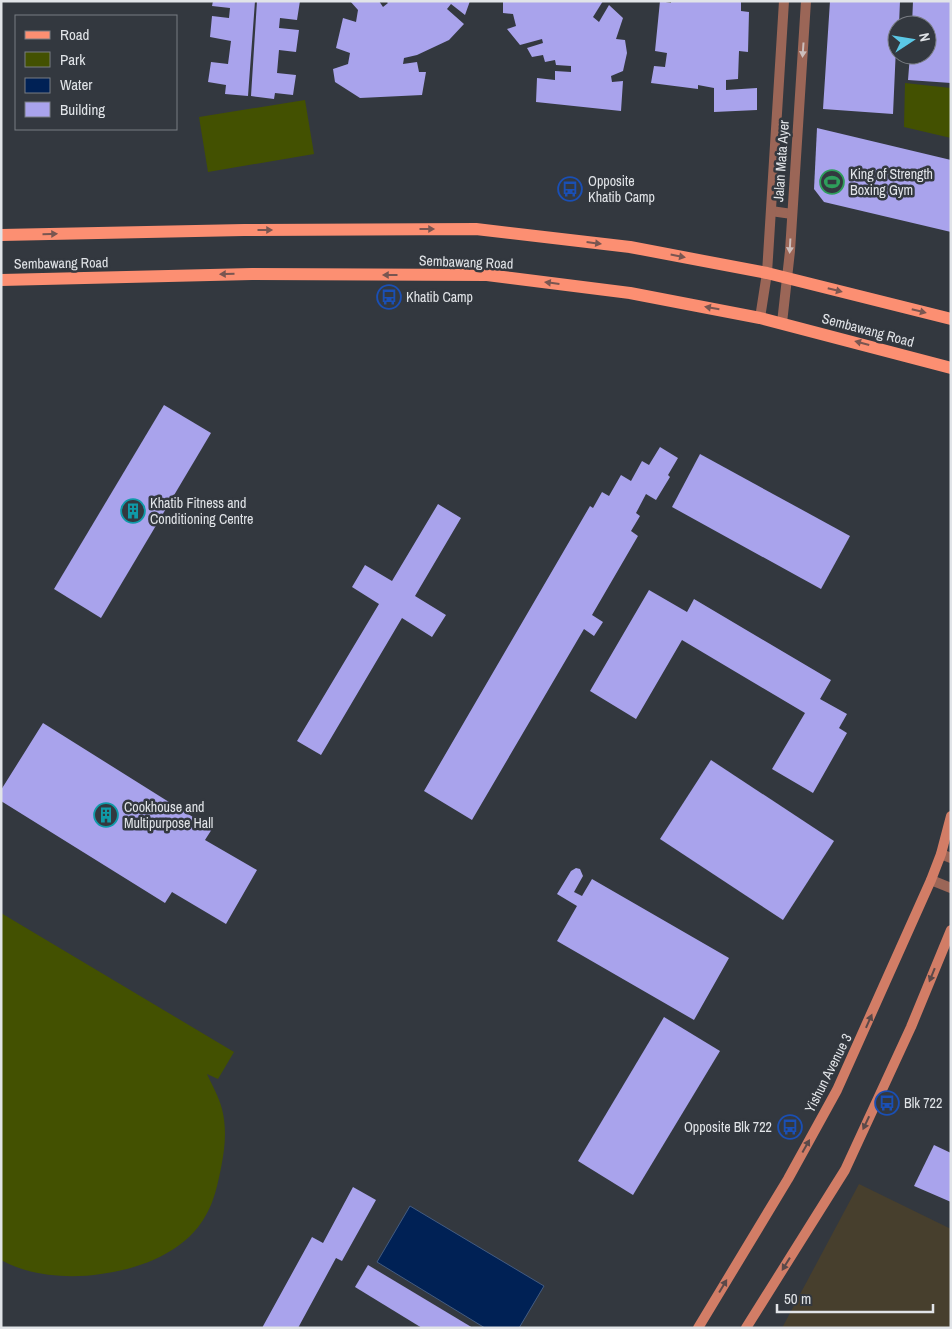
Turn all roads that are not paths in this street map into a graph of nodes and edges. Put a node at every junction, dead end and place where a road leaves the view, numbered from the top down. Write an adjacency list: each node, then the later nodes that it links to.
1 (784, 1): 3 (street, Jalan Mata Ayer)
2 (806, 1): 4 (street, Jalan Mata Ayer, one-way to 4)
3 (771, 211): 4 (street); 6 (street, Jalan Mata Ayer)
4 (792, 214): 7 (street, Jalan Mata Ayer, one-way to 7)
5 (1, 235): 6 (main road, Sembawang Road, one-way to 6)
6 (767, 273): 7 (main road, Sembawang Road); 9 (street, Jalan Mata Ayer)
7 (788, 278): 10 (main road, Sembawang Road, one-way to 10); 11 (street, Jalan Mata Ayer)
8 (1, 280): 9 (main road, Sembawang Road, one-way to 8)
9 (760, 318): 11 (main road, Sembawang Road)
10 (951, 319)
11 (782, 323): 12 (main road, Sembawang Road, one-way to 11)
12 (951, 368)
13 (951, 816): 14 (main road, Yishun Avenue 3)
14 (946, 856): 15 (main road, Yishun Avenue 3)
15 (931, 880): 16 (street); 18 (main road, Yishun Avenue 3, one-way to 15)
16 (951, 888)
17 (951, 930): 19 (main road, one-way to 19)
18 (698, 1328)
19 (746, 1328)

